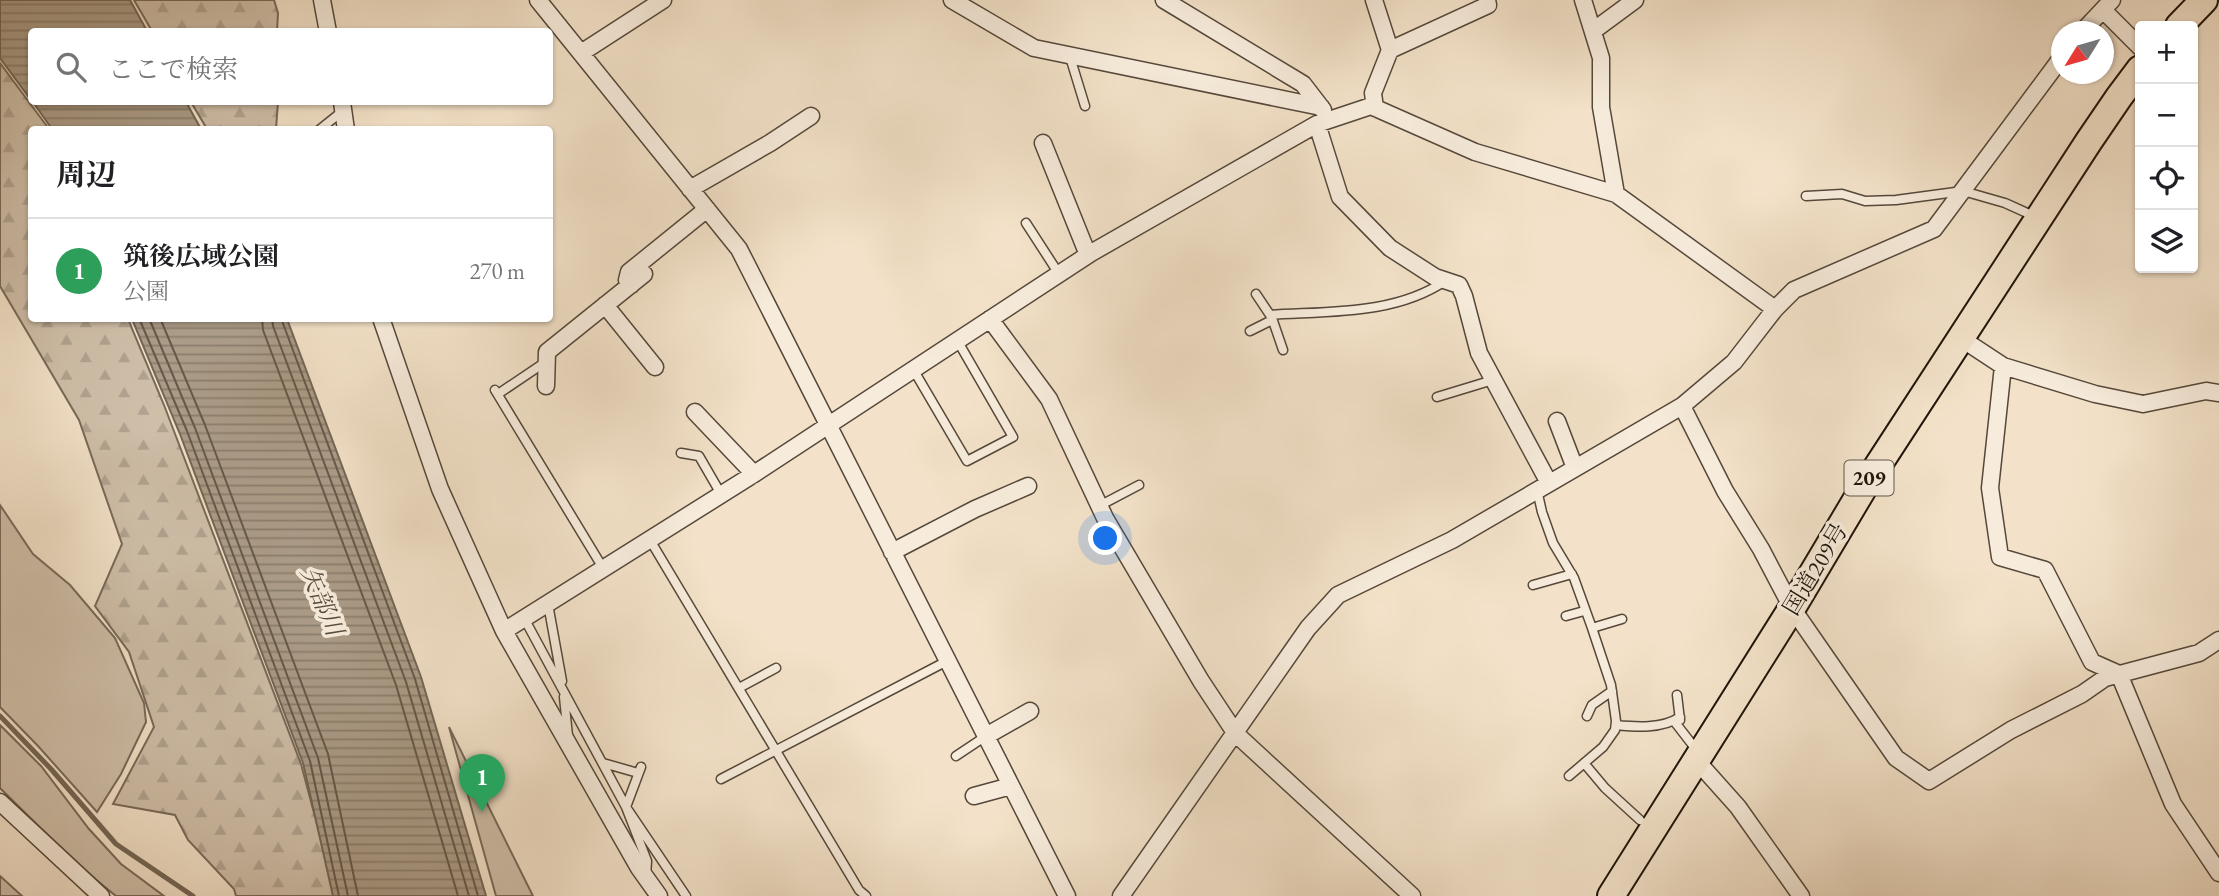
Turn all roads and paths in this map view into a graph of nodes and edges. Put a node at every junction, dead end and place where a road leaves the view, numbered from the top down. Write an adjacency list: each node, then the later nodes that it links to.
1 (322, 0): 14 (street)
2 (538, 0): 18 (street)
3 (663, 0): 18 (street)
4 (952, 0): 19 (street)
5 (1164, 0): 26 (street)
6 (1374, 0): 17 (street)
7 (1488, 0): 17 (street)
8 (1583, 0): 15 (street)
9 (1635, 0): 15 (street)
10 (2204, 0): 13 (highway)
11 (2107, 5): 12 (street); 16 (street)
12 (2092, 21)
13 (2184, 21)
14 (327, 28)
15 (1593, 31): 32 (street)
16 (2135, 41)
17 (1390, 50): 24 (street)
18 (581, 52): 30 (street)
19 (1070, 57): 23 (lane); 26 (street)
20 (2051, 72): 31 (street)
21 (2135, 76): 35 (highway, 国道209号 / 209)
22 (343, 106): 27 (lane); 28 (street)
23 (1085, 106)
24 (1375, 108): 26 (street); 32 (street)
25 (811, 116): 30 (street)
26 (1323, 117): 37 (street); 40 (street)
27 (322, 126)
28 (346, 126)
29 (1043, 143): 37 (street)
30 (691, 189): 34 (street)
31 (1963, 191): 33 (lane); 35 (lane); 44 (street)
32 (1616, 194): 44 (street)
33 (1806, 197)
34 (707, 209): 41 (street); 63 (street)
35 (2039, 219): 49 (highway, 国道209号 / 209)
36 (1026, 223): 39 (lane)
37 (1088, 255): 39 (street)
38 (644, 274): 41 (street)
39 (1059, 274): 46 (street)
40 (1446, 281): 45 (lane); 56 (street)
41 (631, 285): 43 (street)
42 (1256, 294): 45 (lane)
43 (605, 305): 52 (street); 54 (street)
44 (1775, 309): 60 (street)
45 (1271, 318): 48 (lane); 51 (lane)
46 (990, 319): 50 (street); 71 (street)
47 (382, 322): 84 (street)
48 (1250, 331)
49 (1962, 339): 53 (street); 78 (highway, 国道209号 / 209)
50 (957, 340): 55 (street); 55 (lane)
51 (1283, 350)
52 (547, 361): 57 (street); 74 (lane)
53 (2003, 366): 58 (street); 88 (street)
54 (655, 368)
55 (913, 369): 63 (street)
56 (1493, 380): 59 (lane); 69 (street)
57 (546, 386)
58 (2219, 393)
59 (1437, 397)
60 (1682, 406): 65 (street); 78 (street)
61 (695, 412): 66 (street)
62 (1557, 421): 65 (street)
63 (827, 425): 66 (street); 73 (street)
64 (681, 453): 70 (lane)
65 (1575, 468): 69 (street)
66 (754, 474): 70 (street)
67 (1139, 485): 71 (lane)
68 (1028, 486): 73 (street)
69 (1543, 487): 75 (lane); 97 (street)
70 (722, 494): 72 (street)
71 (1099, 506): 97 (street)
72 (650, 539): 74 (street); 89 (lane)
73 (892, 552): 86 (street)
74 (603, 568): 77 (street)
75 (1572, 574): 76 (lane); 79 (lane)
76 (1533, 585)
77 (548, 603): 81 (street); 90 (lane)
78 (1792, 608): 88 (street); 102 (highway, 国道209号 / 209)
79 (1584, 611): 80 (lane); 83 (lane)
80 (1566, 616)
81 (524, 618): 84 (street); 90 (lane)
82 (1622, 619): 83 (lane)
83 (1592, 628): 91 (lane)
84 (504, 631): 99 (street)
85 (2219, 640): 88 (street)
86 (947, 661): 98 (street); 100 (lane)
87 (776, 668): 89 (lane)
88 (2119, 674): 112 (street)
89 (738, 688): 100 (lane)
90 (564, 691): 99 (lane); 103 (lane)
91 (1612, 691): 94 (lane); 96 (lane)
92 (1677, 695): 95 (lane)
93 (1030, 711): 98 (street)
94 (1587, 716)
95 (1677, 719): 96 (lane); 102 (lane)
96 (1616, 725): 104 (lane)
97 (1236, 734): 119 (street); 120 (street)
98 (986, 736): 101 (lane); 107 (street)
99 (569, 746): 113 (street)
100 (776, 752): 106 (lane); 117 (lane)
101 (956, 756)
102 (1698, 757): 121 (highway, 国道209号 / 209); 122 (street)
103 (603, 763): 110 (lane); 110 (lane)
104 (1584, 763): 105 (lane); 111 (lane)
105 (1569, 776)
106 (721, 779)
107 (1011, 786): 108 (street); 118 (street)
108 (974, 796)
109 (0, 802): 114 (street)
110 (626, 807): 113 (lane); 116 (lane)
111 (1640, 820)
112 (2219, 873)
113 (646, 878): 115 (street)
114 (101, 896)
115 (659, 896)
116 (686, 896)
117 (866, 896)
118 (1067, 896)
119 (1121, 896)
120 (1412, 896)
121 (1611, 896)
122 (1801, 896)

